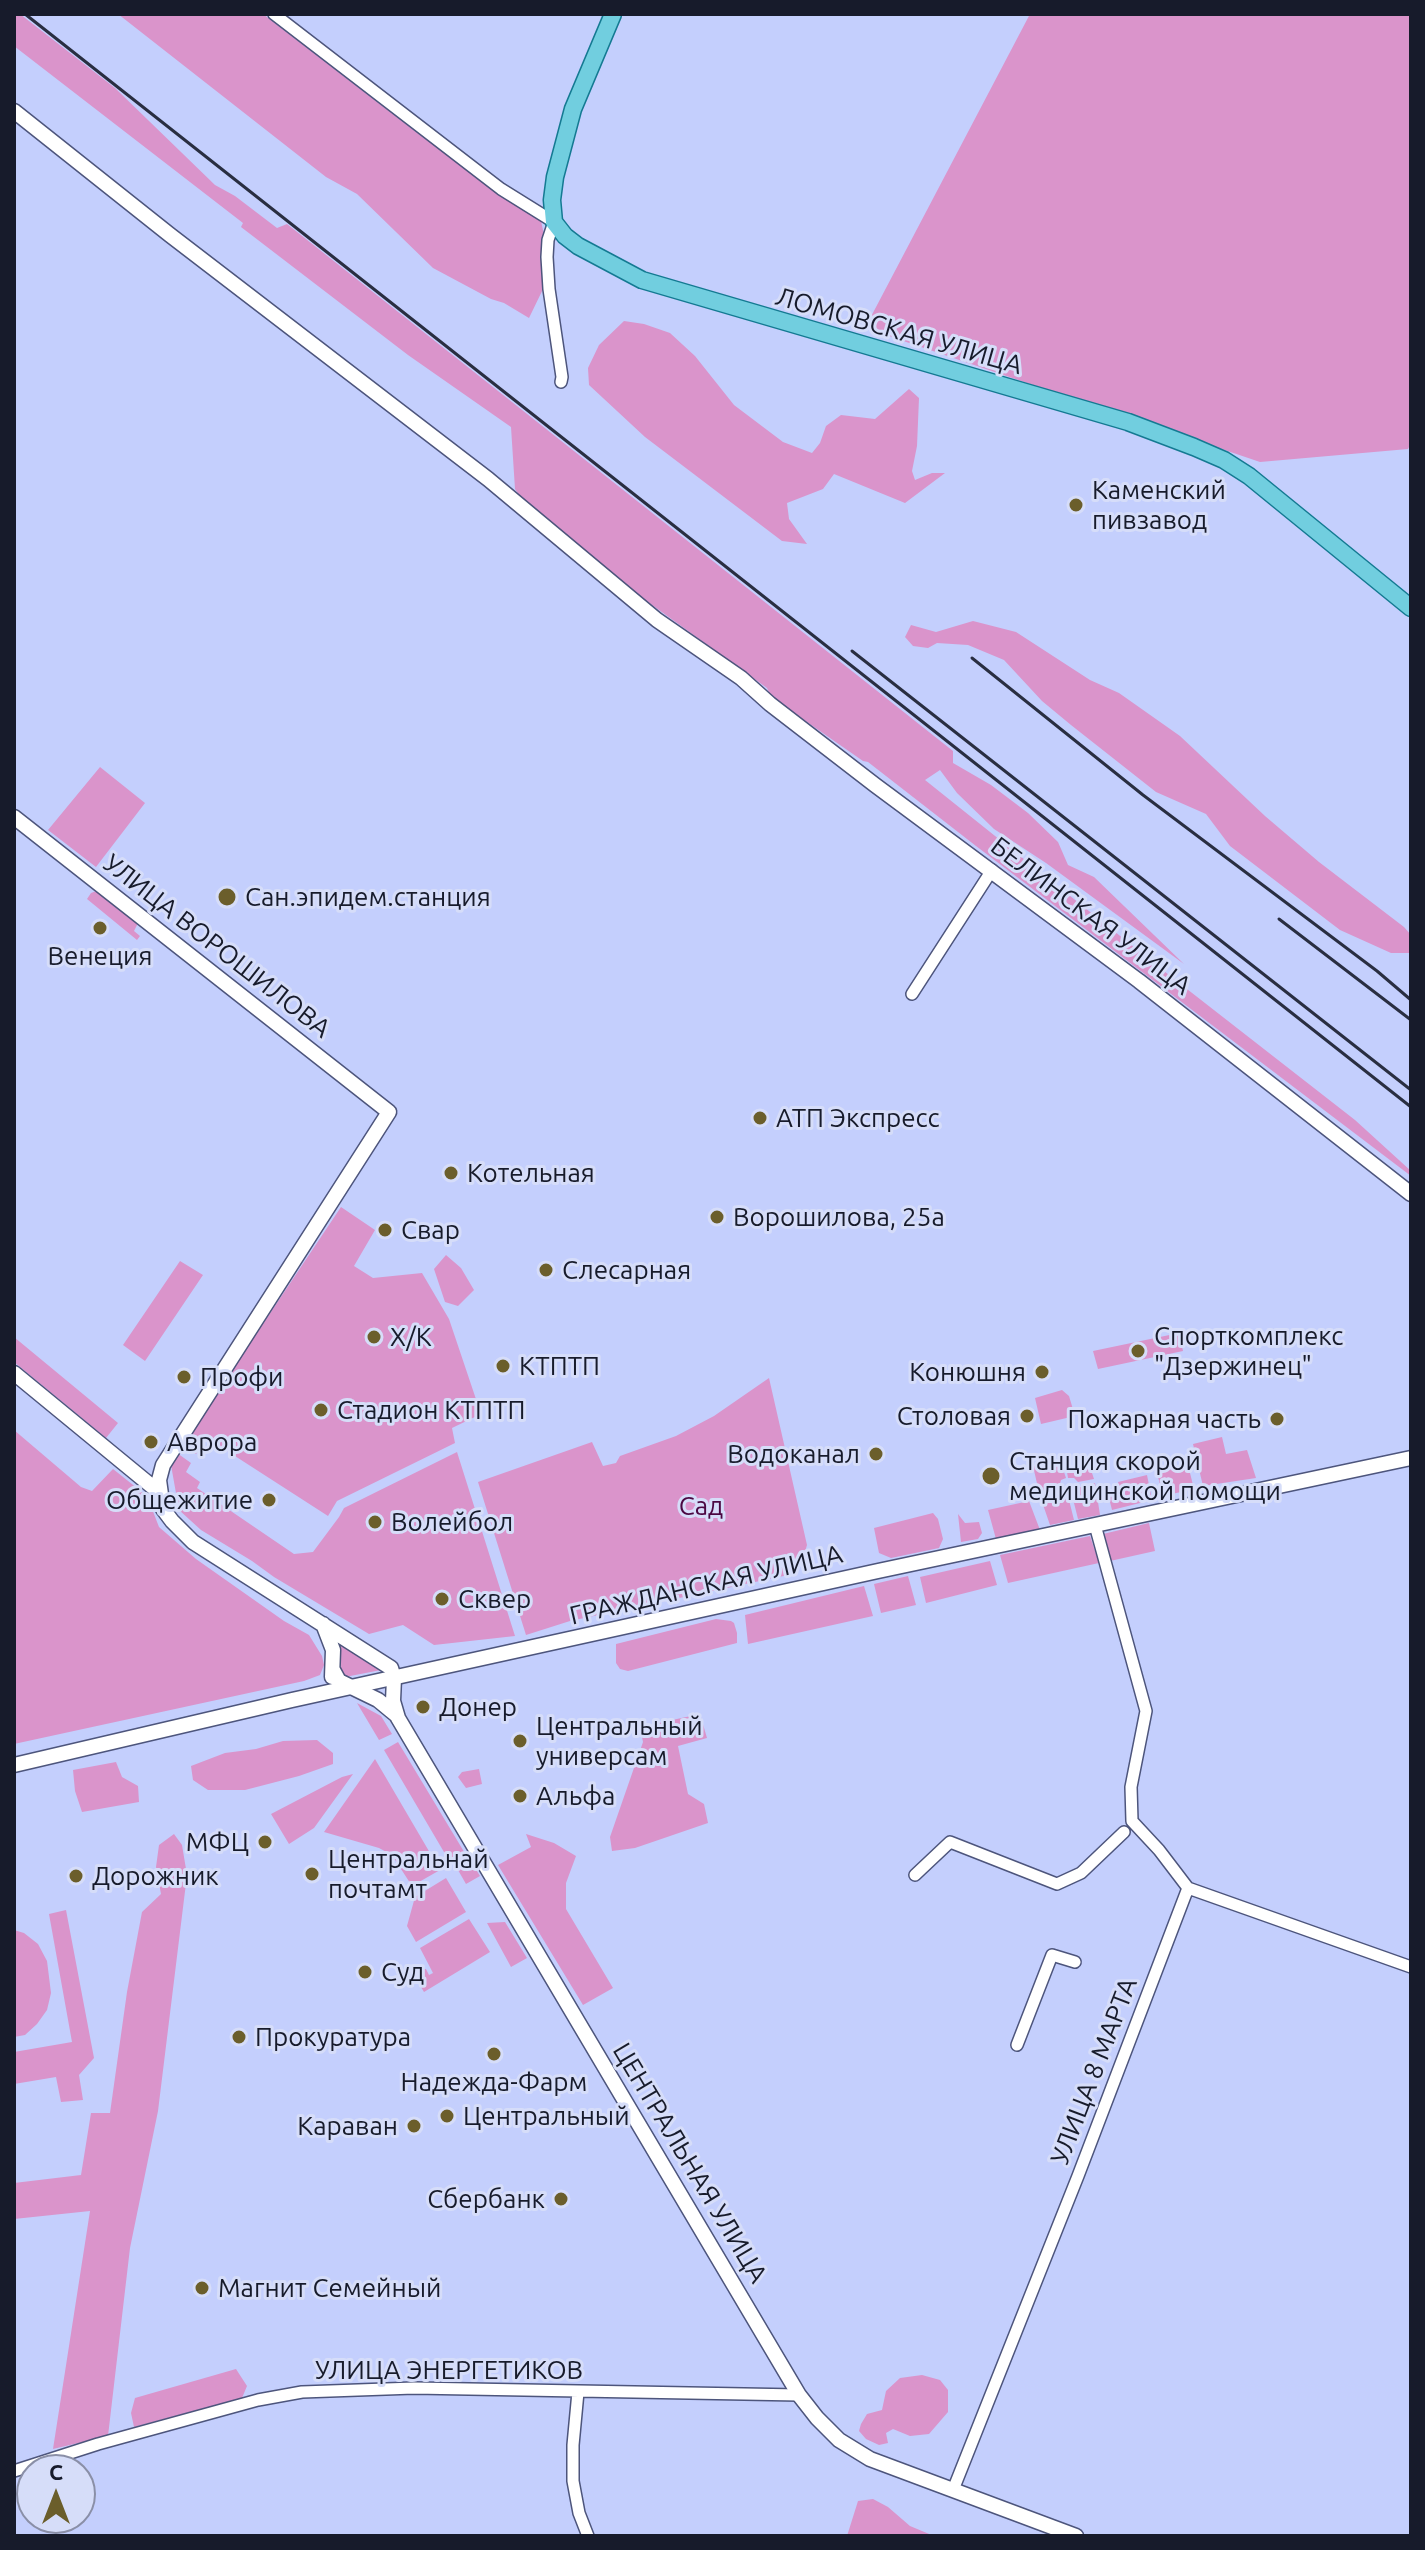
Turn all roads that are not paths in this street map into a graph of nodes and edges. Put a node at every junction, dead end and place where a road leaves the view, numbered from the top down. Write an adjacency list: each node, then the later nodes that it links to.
1 (274, 14): 4 (street)
2 (613, 14): 4 (main road)
3 (14, 111): 8 (street, БЕЛИНСКАЯ УЛИЦА)
4 (554, 222): 5 (street); 6 (main road, ЛОМОВСКАЯ УЛИЦА)
5 (561, 382)
6 (1411, 608)
7 (14, 817): 13 (street, УЛИЦА ВОРОШИЛОВА)
8 (992, 870): 9 (street); 10 (street, БЕЛИНСКАЯ УЛИЦА)
9 (912, 994)
10 (1411, 1194)
11 (14, 1373): 13 (street)
12 (1411, 1458): 14 (street, ГРАЖДАНСКАЯ УЛИЦА)
13 (160, 1493): 15 (street)
14 (1095, 1525): 17 (street, ГРАЖДАНСКАЯ УЛИЦА); 25 (street)
15 (323, 1624): 16 (street); 17 (street)
16 (333, 1670): 18 (street); 20 (street)
17 (397, 1672): 19 (street, ГРАЖДАНСКАЯ УЛИЦА); 21 (street, ЦЕНТРАЛЬНАЯ УЛИЦА)
18 (349, 1687): 19 (street, ГРАЖДАНСКАЯ УЛИЦА); 20 (street, ГРАЖДАНСКАЯ УЛИЦА)
19 (373, 1689): 21 (street)
20 (329, 1692): 22 (street, ГРАЖДАНСКАЯ УЛИЦА)
21 (398, 1718): 30 (street, ЦЕНТРАЛЬНАЯ УЛИЦА)
22 (14, 1765)
23 (1124, 1832): 24 (street)
24 (915, 1875)
25 (1188, 1888): 27 (street); 32 (street, УЛИЦА 8 МАРТА)
26 (1075, 1962): 28 (street)
27 (1411, 1967)
28 (1017, 2045)
29 (578, 2392): 30 (street, УЛИЦА ЭНЕРГЕТИКОВ); 31 (street, УЛИЦА ЭНЕРГЕТИКОВ); 33 (street)
30 (799, 2395): 32 (street, ЦЕНТРАЛЬНАЯ УЛИЦА)
31 (14, 2471)
32 (953, 2490): 34 (street, ЦЕНТРАЛЬНАЯ УЛИЦА)
33 (588, 2536)
34 (1076, 2536)

